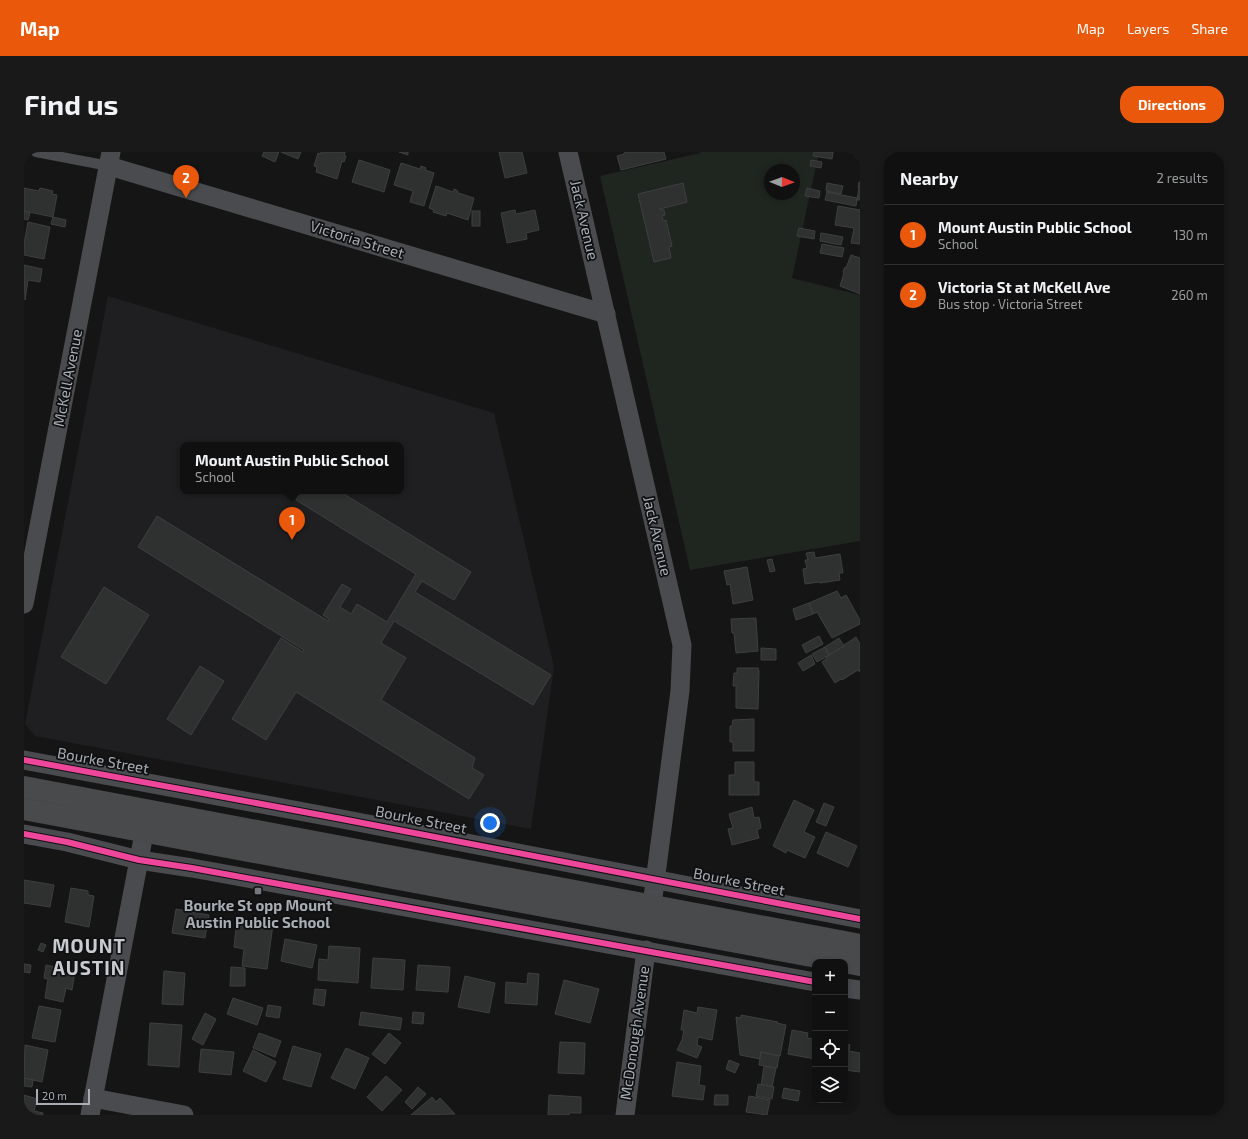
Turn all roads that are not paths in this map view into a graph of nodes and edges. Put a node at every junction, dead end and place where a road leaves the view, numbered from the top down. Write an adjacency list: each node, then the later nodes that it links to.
1 (36, 152): 3 (lane)
2 (568, 152): 4 (street, Jack Avenue)
3 (110, 159): 4 (street, Victoria Street); 5 (street, McKell Avenue)
4 (606, 314): 13 (street, Jack Avenue)
5 (24, 604)
6 (24, 760): 13 (street, Bourke Street)
7 (24, 787): 9 (main road)
8 (24, 809): 10 (main road)
9 (149, 810): 10 (street); 14 (main road)
10 (144, 832): 12 (street); 14 (main road)
11 (24, 834): 12 (street)
12 (139, 860): 17 (street); 22 (street)
13 (656, 878): 14 (street, Jack Avenue); 15 (street, Bourke Street)
14 (651, 916): 16 (main road); 18 (main road)
15 (860, 919)
16 (860, 945)
17 (646, 950): 19 (street); 24 (street, McDonough Avenue)
18 (860, 965)
19 (812, 981)
20 (848, 988): 21 (street)
21 (860, 990)
22 (92, 1106): 23 (street)
23 (184, 1115)
24 (624, 1115)

